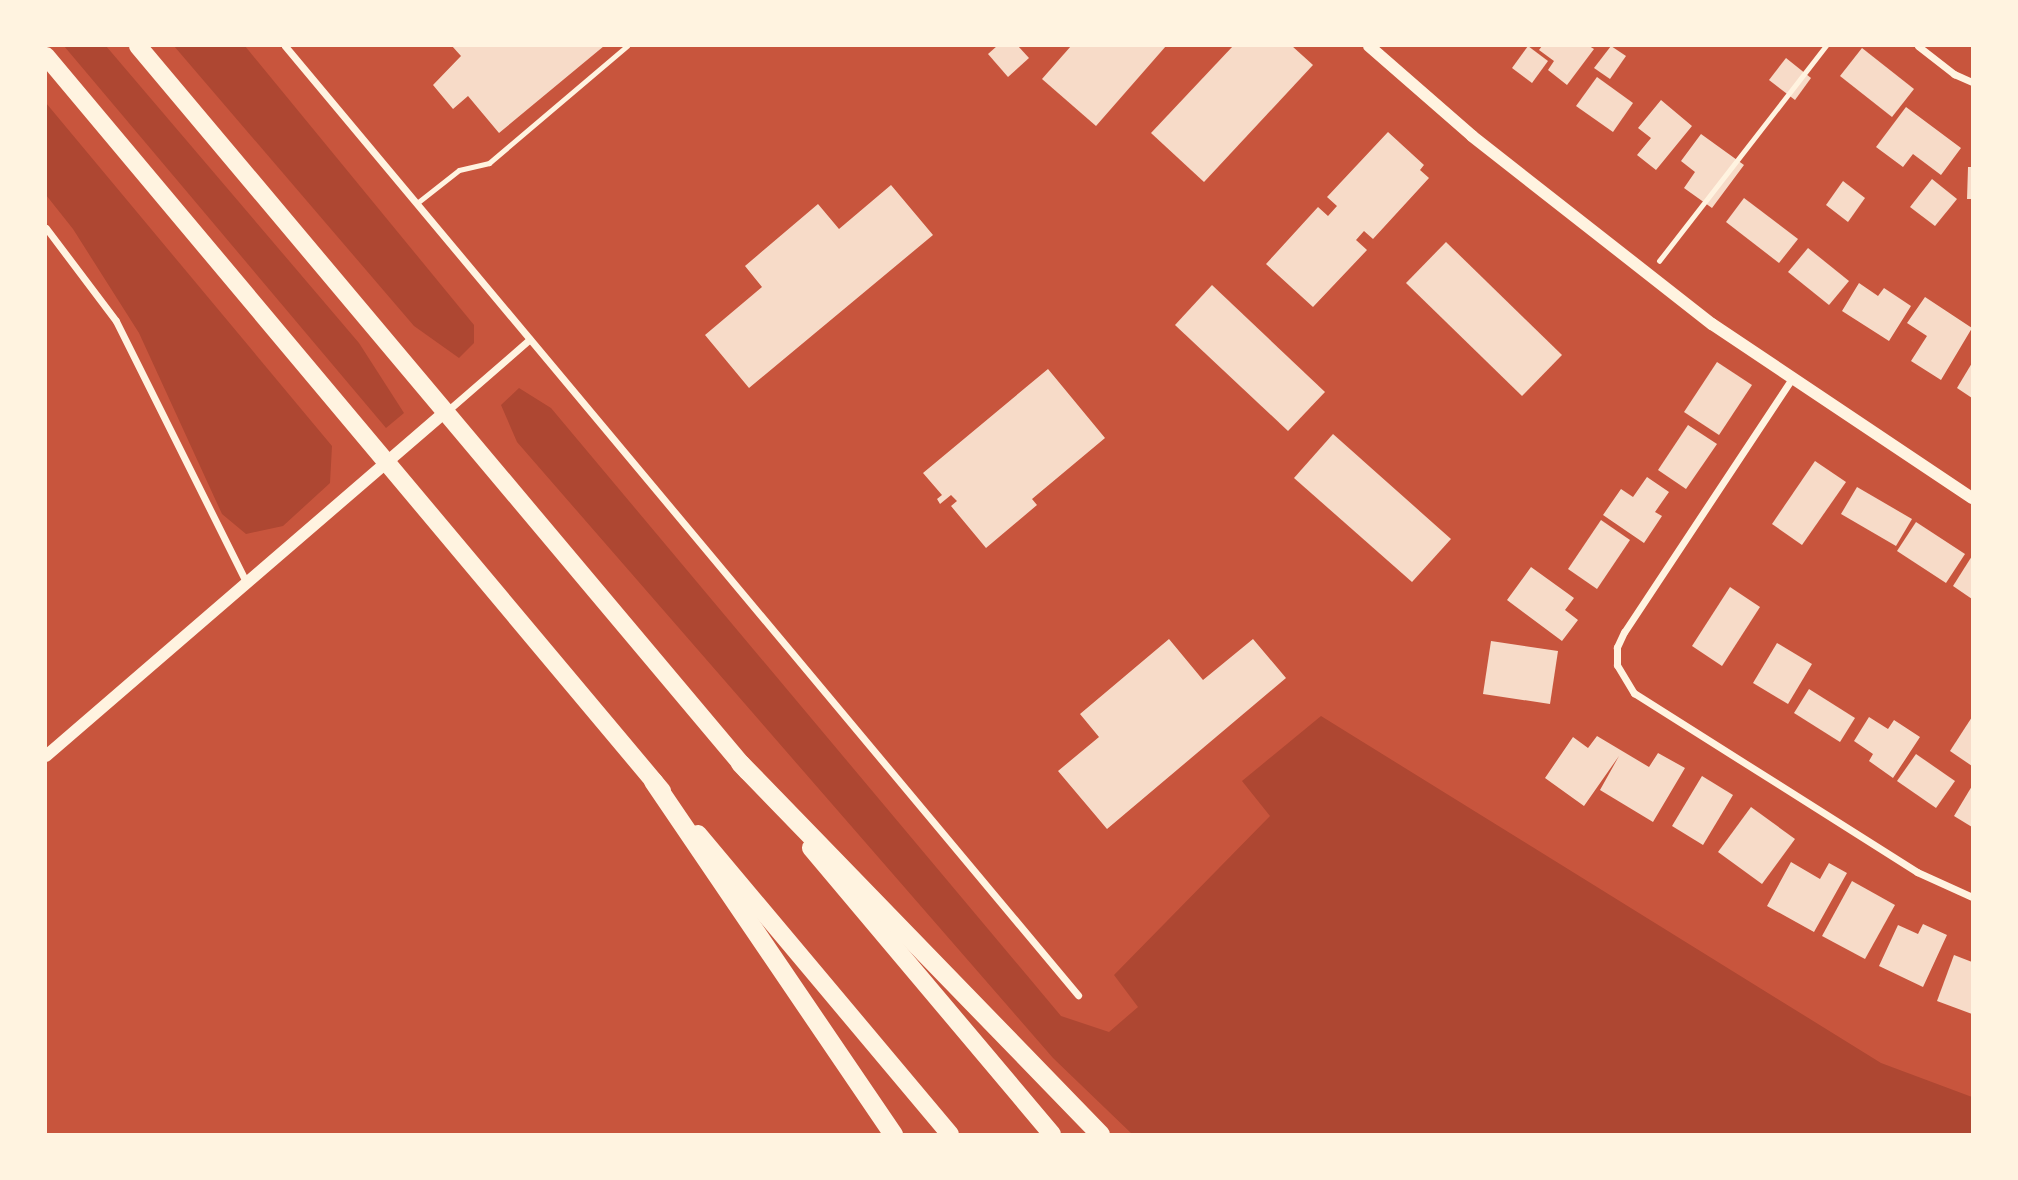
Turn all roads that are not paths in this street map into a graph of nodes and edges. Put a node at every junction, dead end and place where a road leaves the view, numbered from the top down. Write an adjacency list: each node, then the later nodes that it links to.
1 (138, 46): 12 (main road)
2 (285, 46): 8 (street)
3 (627, 46): 8 (lane)
4 (1368, 46): 11 (street)
5 (1918, 46): 7 (street)
6 (46, 56): 13 (main road)
7 (1972, 82)
8 (416, 204): 10 (street)
9 (46, 228): 15 (street)
10 (530, 340): 12 (street); 20 (street)
11 (1791, 380): 14 (street); 19 (street)
12 (445, 412): 13 (street); 17 (main road)
13 (387, 461): 15 (street); 18 (main road)
14 (1972, 498)
15 (246, 582): 16 (street)
16 (46, 755)
17 (740, 763): 23 (main road); 24 (highway)
18 (653, 781): 21 (highway); 22 (main road)
19 (1972, 897)
20 (1078, 995)
21 (893, 1135)
22 (950, 1135)
23 (1052, 1135)
24 (1100, 1135)

